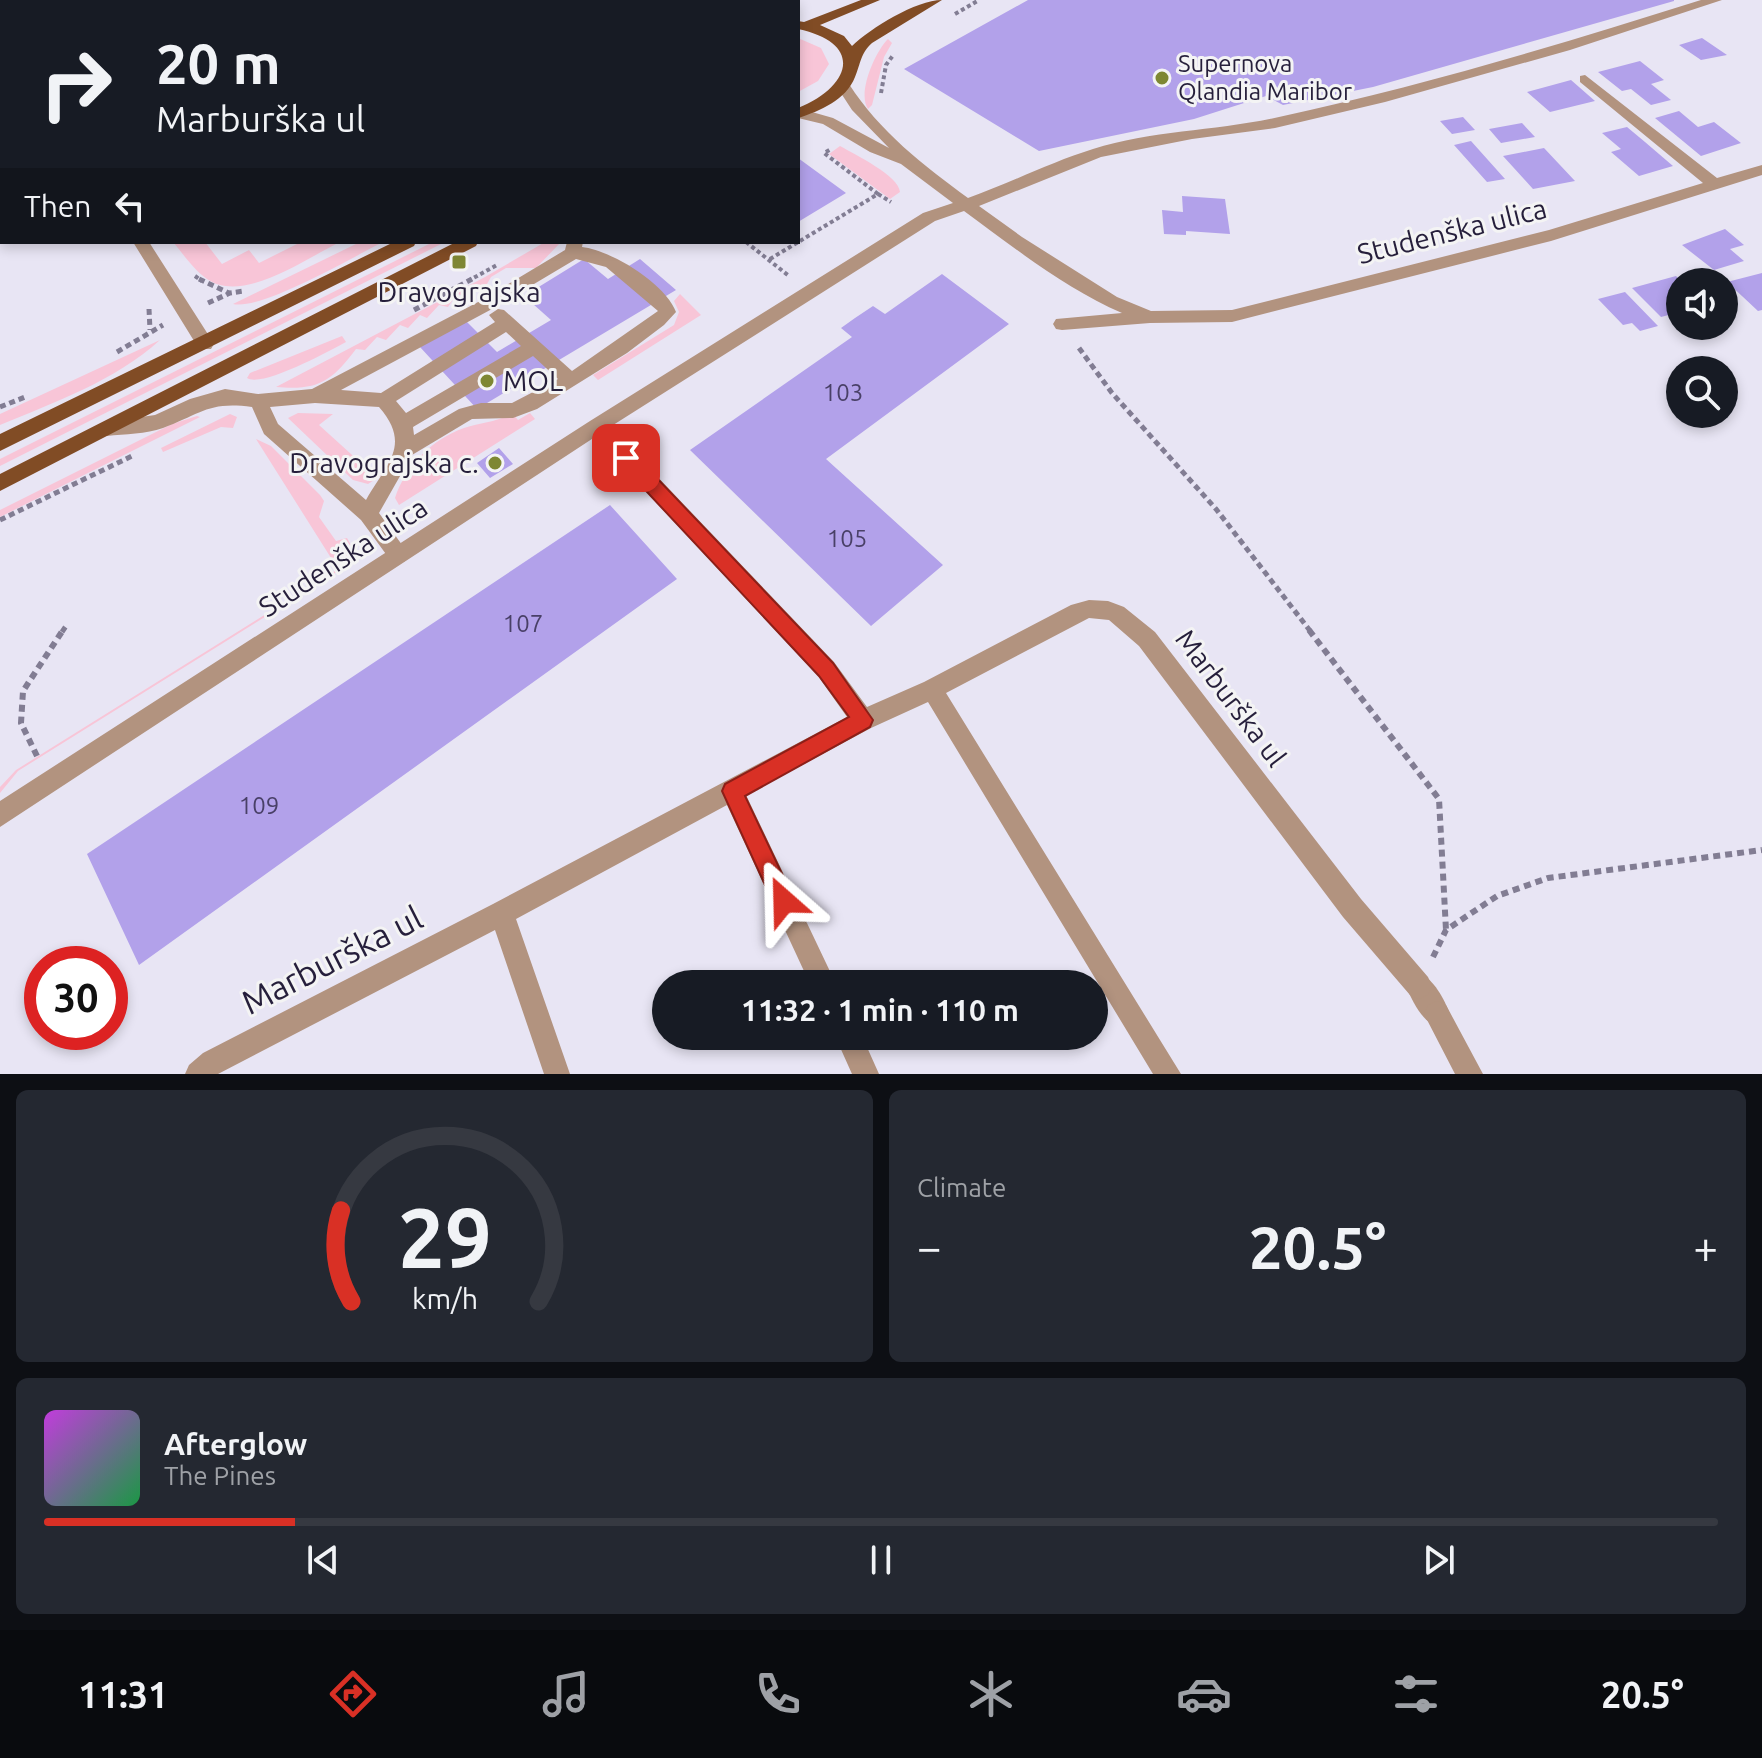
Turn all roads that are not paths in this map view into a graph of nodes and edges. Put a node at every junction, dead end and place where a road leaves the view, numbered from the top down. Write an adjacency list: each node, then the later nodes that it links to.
1 (873, 0): 4 (main road)
2 (935, 0): 5 (main road)
3 (1715, 0): 13 (street, Studenška ulica)
4 (802, 25): 5 (main road)
5 (851, 62): 7 (main road)
6 (1585, 79): 12 (street)
7 (844, 87): 8 (main road); 10 (street)
8 (800, 112)
9 (800, 114): 10 (street)
10 (906, 160): 13 (street)
11 (1762, 170): 12 (street, Studenška ulica)
12 (1714, 184): 19 (street, Studenška ulica)
13 (966, 202): 19 (street); 29 (street, Studenška ulica)
14 (142, 244): 22 (street)
15 (404, 244): 22 (main road)
16 (466, 244): 30 (main road)
17 (574, 247): 18 (street); 24 (street)
18 (486, 305): 20 (street); 25 (street)
19 (1150, 317): 21 (street, Studenška ulica)
20 (507, 323): 23 (street); 26 (street)
21 (1062, 324)
22 (205, 344): 31 (main road)
23 (534, 347): 24 (street); 28 (street)
24 (570, 379): 32 (street)
25 (315, 396): 26 (street); 27 (street)
26 (384, 400): 28 (street)
27 (258, 401): 30 (street); 34 (street)
28 (404, 423): 32 (street)
29 (597, 426): 35 (street, Studenška ulica); 37 (street)
30 (107, 429): 33 (main road)
31 (0, 443)
32 (405, 450): 34 (street)
33 (0, 483)
34 (368, 514): 35 (street)
35 (398, 555): 39 (street, Studenška ulica)
36 (932, 689): 37 (street, Marburška ul); 46 (street); 47 (street, Marburška ul)
37 (863, 720): 38 (street, Marburška ul)
38 (732, 791): 40 (street, Marburška ul); 41 (street)
39 (0, 815)
40 (502, 913): 43 (street, Marburška ul); 44 (street)
41 (816, 970)
42 (855, 1050): 45 (street)
43 (198, 1074)
44 (557, 1074)
45 (866, 1074)
46 (1168, 1074)
47 (1470, 1074)

